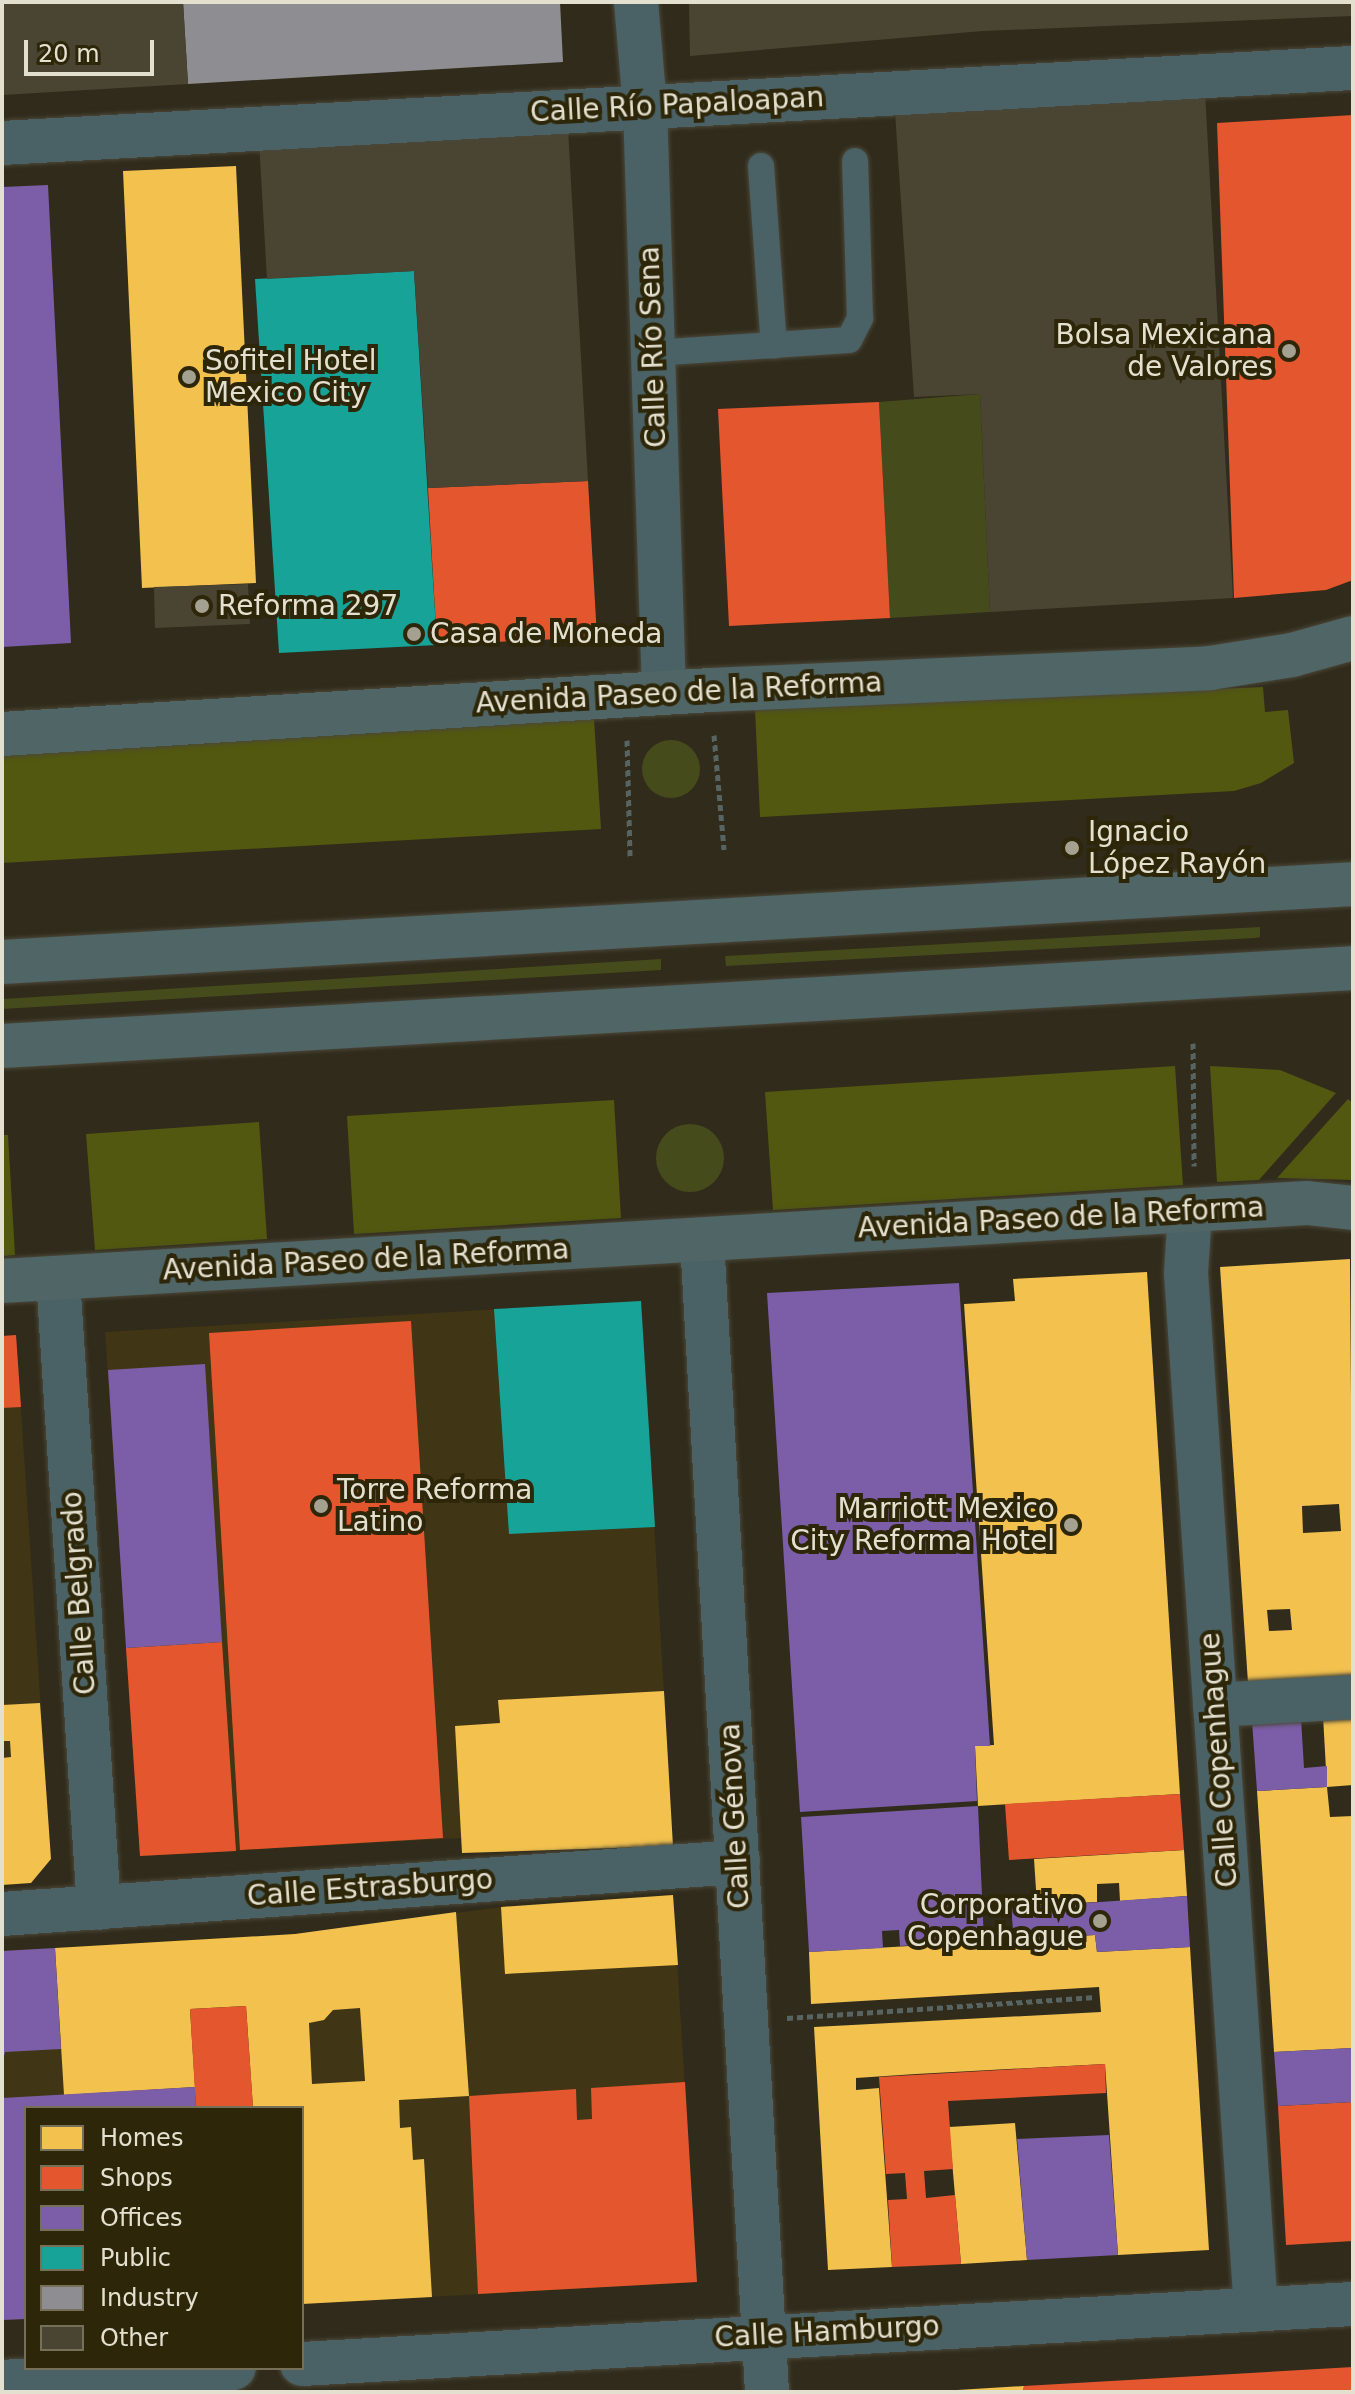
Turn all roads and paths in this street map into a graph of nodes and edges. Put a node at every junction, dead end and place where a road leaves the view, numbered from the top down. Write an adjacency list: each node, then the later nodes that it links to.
1 (636, 2): 3 (street, Calle Río Sena)
2 (1353, 68): 3 (street, Calle Río Papaloapan)
3 (645, 107): 4 (street, Calle Río Papaloapan); 8 (street, Calle Río Sena)
4 (2, 143)
5 (855, 161): 7 (lane)
6 (761, 166): 7 (lane)
7 (774, 346): 8 (lane)
8 (653, 353): 11 (street, Calle Río Sena)
9 (1353, 638): 10 (main road, Avenida Paseo de la Reforma)
10 (711, 690): 11 (main road, Avenida Paseo de la Reforma); 13 (path)
11 (644, 694): 12 (main road, Avenida Paseo de la Reforma); 14 (path)
12 (2, 734)
13 (724, 850)
14 (630, 856)
15 (1353, 884): 16 (main road)
16 (2, 962)
17 (1353, 968): 19 (main road)
18 (1193, 1043): 21 (path)
19 (2, 1046)
20 (1353, 1208): 21 (main road, Avenida Paseo de la Reforma)
21 (1190, 1211): 22 (main road, Avenida Paseo de la Reforma); 26 (street, Calle Copenhague)
22 (702, 1240): 23 (main road, Avenida Paseo de la Reforma); 27 (street, Calle Génova)
23 (58, 1278): 24 (main road, Avenida Paseo de la Reforma); 28 (street, Calle Belgrado)
24 (2, 1281)
25 (1353, 1697): 26 (street)
26 (1215, 1705): 33 (street, Calle Copenhague)
27 (738, 1862): 28 (street, Calle Estrasburgo); 31 (street, Calle Génova)
28 (99, 1908): 29 (street, Calle Estrasburgo)
29 (2, 1914)
30 (1095, 1997): 31 (path)
31 (747, 2021): 34 (street, Calle Génova)
32 (1353, 2304): 33 (street, Calle Hamburgo)
33 (1256, 2310): 34 (street, Calle Hamburgo)
34 (764, 2336): 35 (street, Calle Hamburgo); 38 (street, Calle Génova)
35 (304, 2364)
36 (201, 2370): 37 (street)
37 (2, 2382)
38 (767, 2392)

